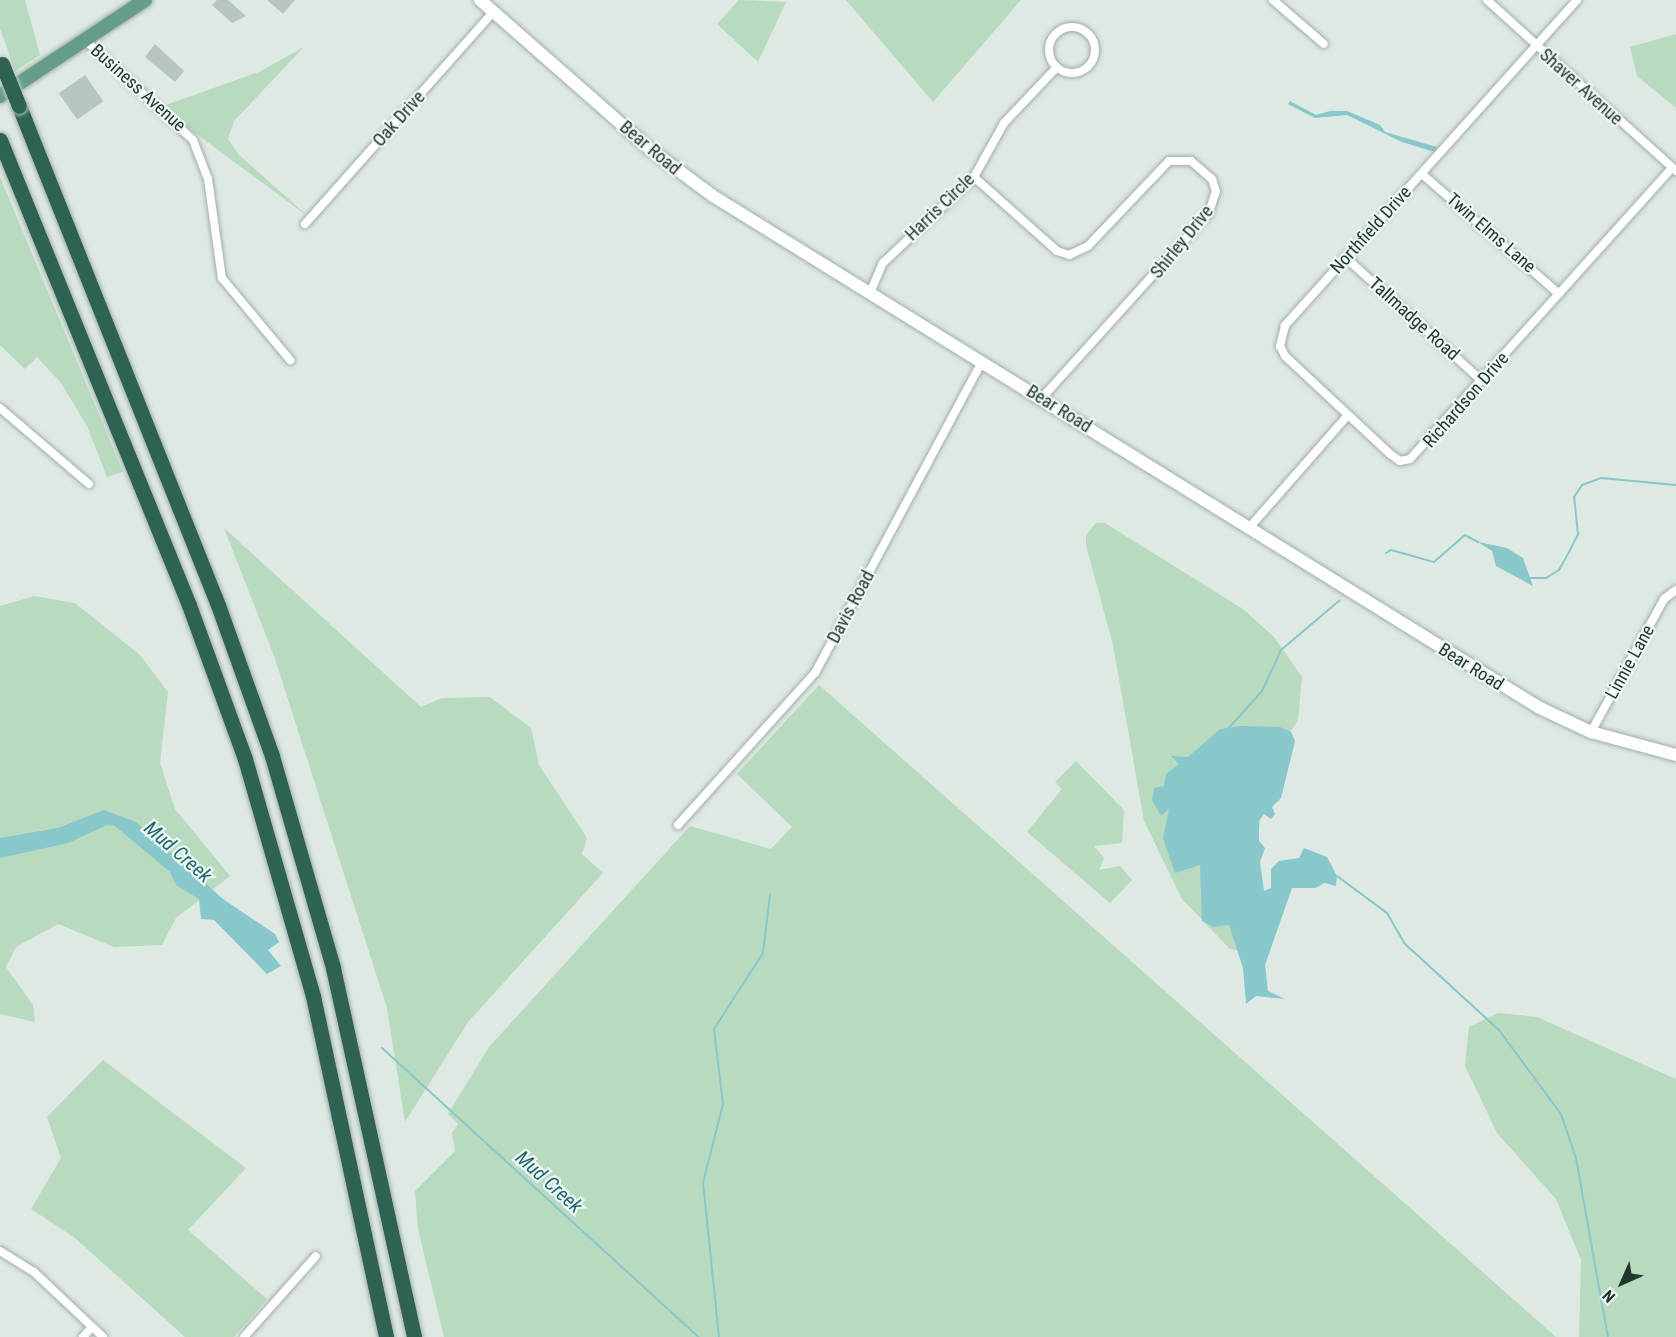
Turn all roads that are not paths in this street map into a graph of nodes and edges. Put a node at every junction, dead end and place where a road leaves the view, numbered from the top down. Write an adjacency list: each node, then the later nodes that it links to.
1 (145, 0): 7 (main road)
2 (480, 0): 6 (main road, Bear Road)
3 (1273, 0): 8 (street)
4 (1487, 0): 9 (street, Shaver Avenue)
5 (1577, 0): 9 (street, Northfield Drive)
6 (493, 12): 17 (street, Oak Drive); 19 (main road, Bear Road)
7 (85, 40): 12 (main road); 21 (street, Business Avenue)
8 (1324, 44)
9 (1536, 46): 14 (street, Shaver Avenue); 15 (street, Northfield Drive)
10 (1, 62): 40 (highway, bridge)
11 (1057, 68): 11 (street); 16 (street, Harris Circle)
12 (0, 96)
13 (0, 140): 39 (highway)
14 (1674, 170): 20 (street, Richardson Drive)
15 (1422, 174): 18 (street, Northfield Drive); 20 (street, Twin Elms Lane)
16 (974, 177): 19 (street, Harris Circle); 24 (street, Shirley Drive)
17 (305, 224)
18 (1346, 258): 23 (street, Tallmadge Road); 26 (street, Northfield Drive)
19 (870, 293): 22 (main road, Bear Road)
20 (1559, 294): 23 (street, Richardson Drive)
21 (290, 360)
22 (982, 361): 24 (main road, Bear Road); 32 (street, Davis Road)
23 (1482, 381): 26 (street, Richardson Drive)
24 (1042, 398): 28 (main road, Bear Road)
25 (0, 408): 27 (street)
26 (1348, 415): 28 (street)
27 (89, 484)
28 (1250, 528): 30 (main road, Bear Road)
29 (1673, 591): 30 (street, Linnie Lane)
30 (1591, 732): 31 (main road, Bear Road)
31 (1676, 755)
32 (678, 825)
33 (0, 1251): 35 (street)
34 (316, 1256): 36 (street)
35 (92, 1327): 37 (street); 38 (street)
36 (246, 1336)
37 (83, 1337)
38 (103, 1337)
39 (386, 1337)
40 (414, 1337)

